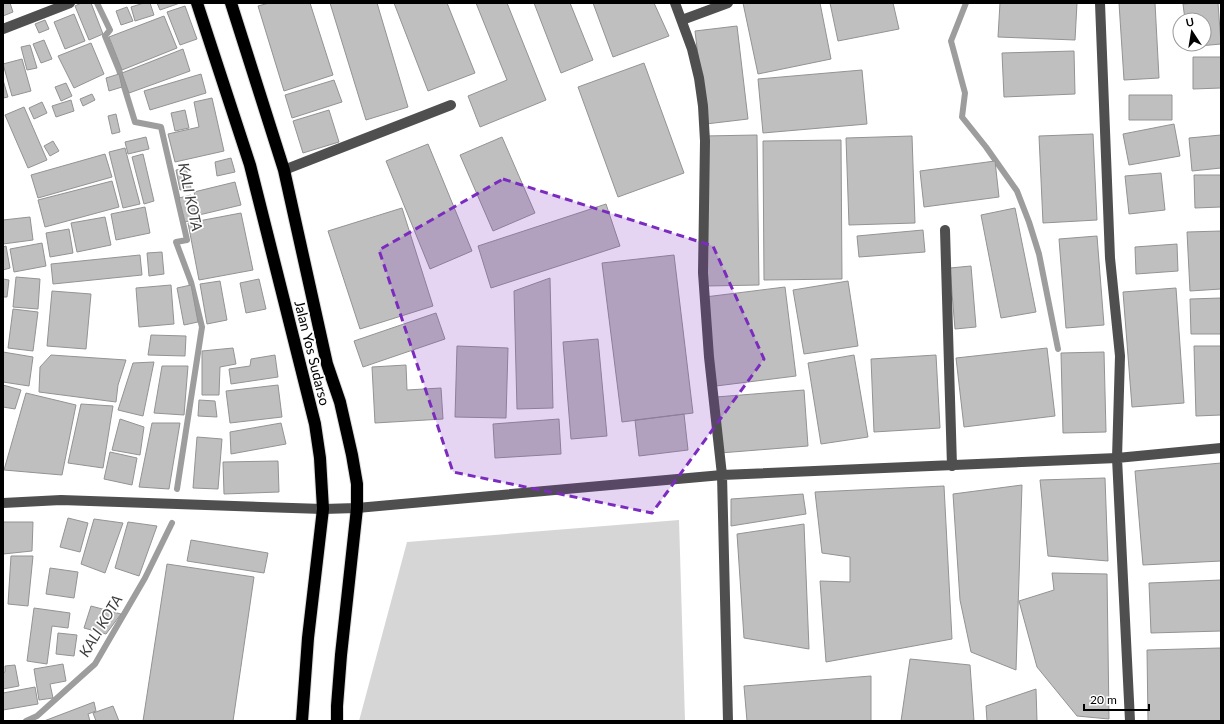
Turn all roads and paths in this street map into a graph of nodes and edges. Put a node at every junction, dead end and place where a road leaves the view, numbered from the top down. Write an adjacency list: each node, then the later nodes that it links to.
1 (70, 3): 8 (street)
2 (197, 3): 18 (highway, Jalan Yos Sudarso)
3 (232, 3): 10 (highway, Jalan Yos Sudarso)
4 (675, 3): 7 (street)
5 (728, 3): 7 (street)
6 (1100, 3): 13 (street)
7 (682, 20): 15 (street)
8 (3, 29)
9 (451, 106): 10 (street)
10 (284, 170): 17 (highway, Jalan Yos Sudarso)
11 (945, 230): 14 (street)
12 (1221, 448): 13 (street)
13 (1117, 458): 14 (street); 22 (street)
14 (952, 466): 15 (street)
15 (722, 475): 17 (street); 21 (street)
16 (3, 503): 18 (street)
17 (357, 508): 18 (street); 20 (highway, Jalan Yos Sudarso)
18 (323, 509): 19 (highway, Jalan Yos Sudarso)
19 (302, 721)
20 (337, 721)
21 (728, 721)
22 (1130, 721)

